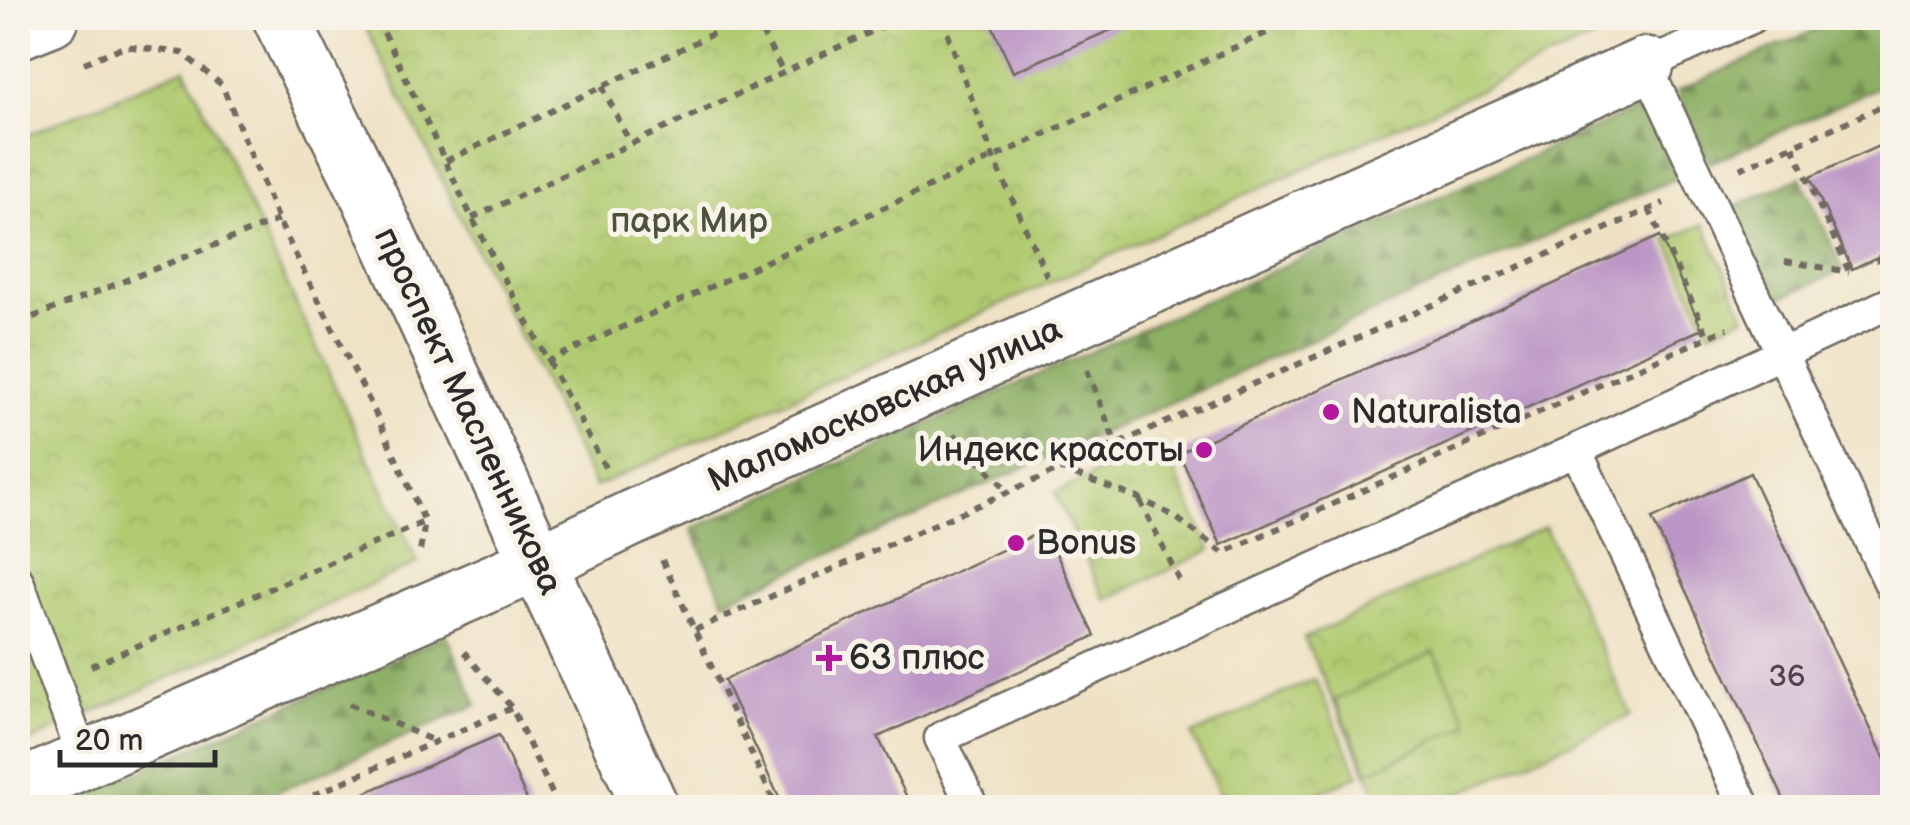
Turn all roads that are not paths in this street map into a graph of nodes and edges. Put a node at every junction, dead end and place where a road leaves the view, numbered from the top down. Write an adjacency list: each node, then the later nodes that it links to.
1 (51, 18): 4 (street)
2 (281, 18): 9 (street, проспект Масленникова)
3 (1751, 18): 5 (lane, Маломосковская улица)
4 (18, 32)
5 (1646, 65): 7 (lane); 9 (street, Маломосковская улица)
6 (1892, 302): 7 (lane)
7 (1782, 354): 8 (lane); 11 (lane)
8 (1576, 450): 15 (lane); 16 (lane)
9 (538, 564): 12 (street, Маломосковская улица); 14 (street, проспект Масленникова)
10 (18, 581): 12 (lane)
11 (1892, 588)
12 (84, 760): 13 (street, Маломосковская улица)
13 (18, 790)
14 (651, 808)
15 (973, 808)
16 (1744, 808)

